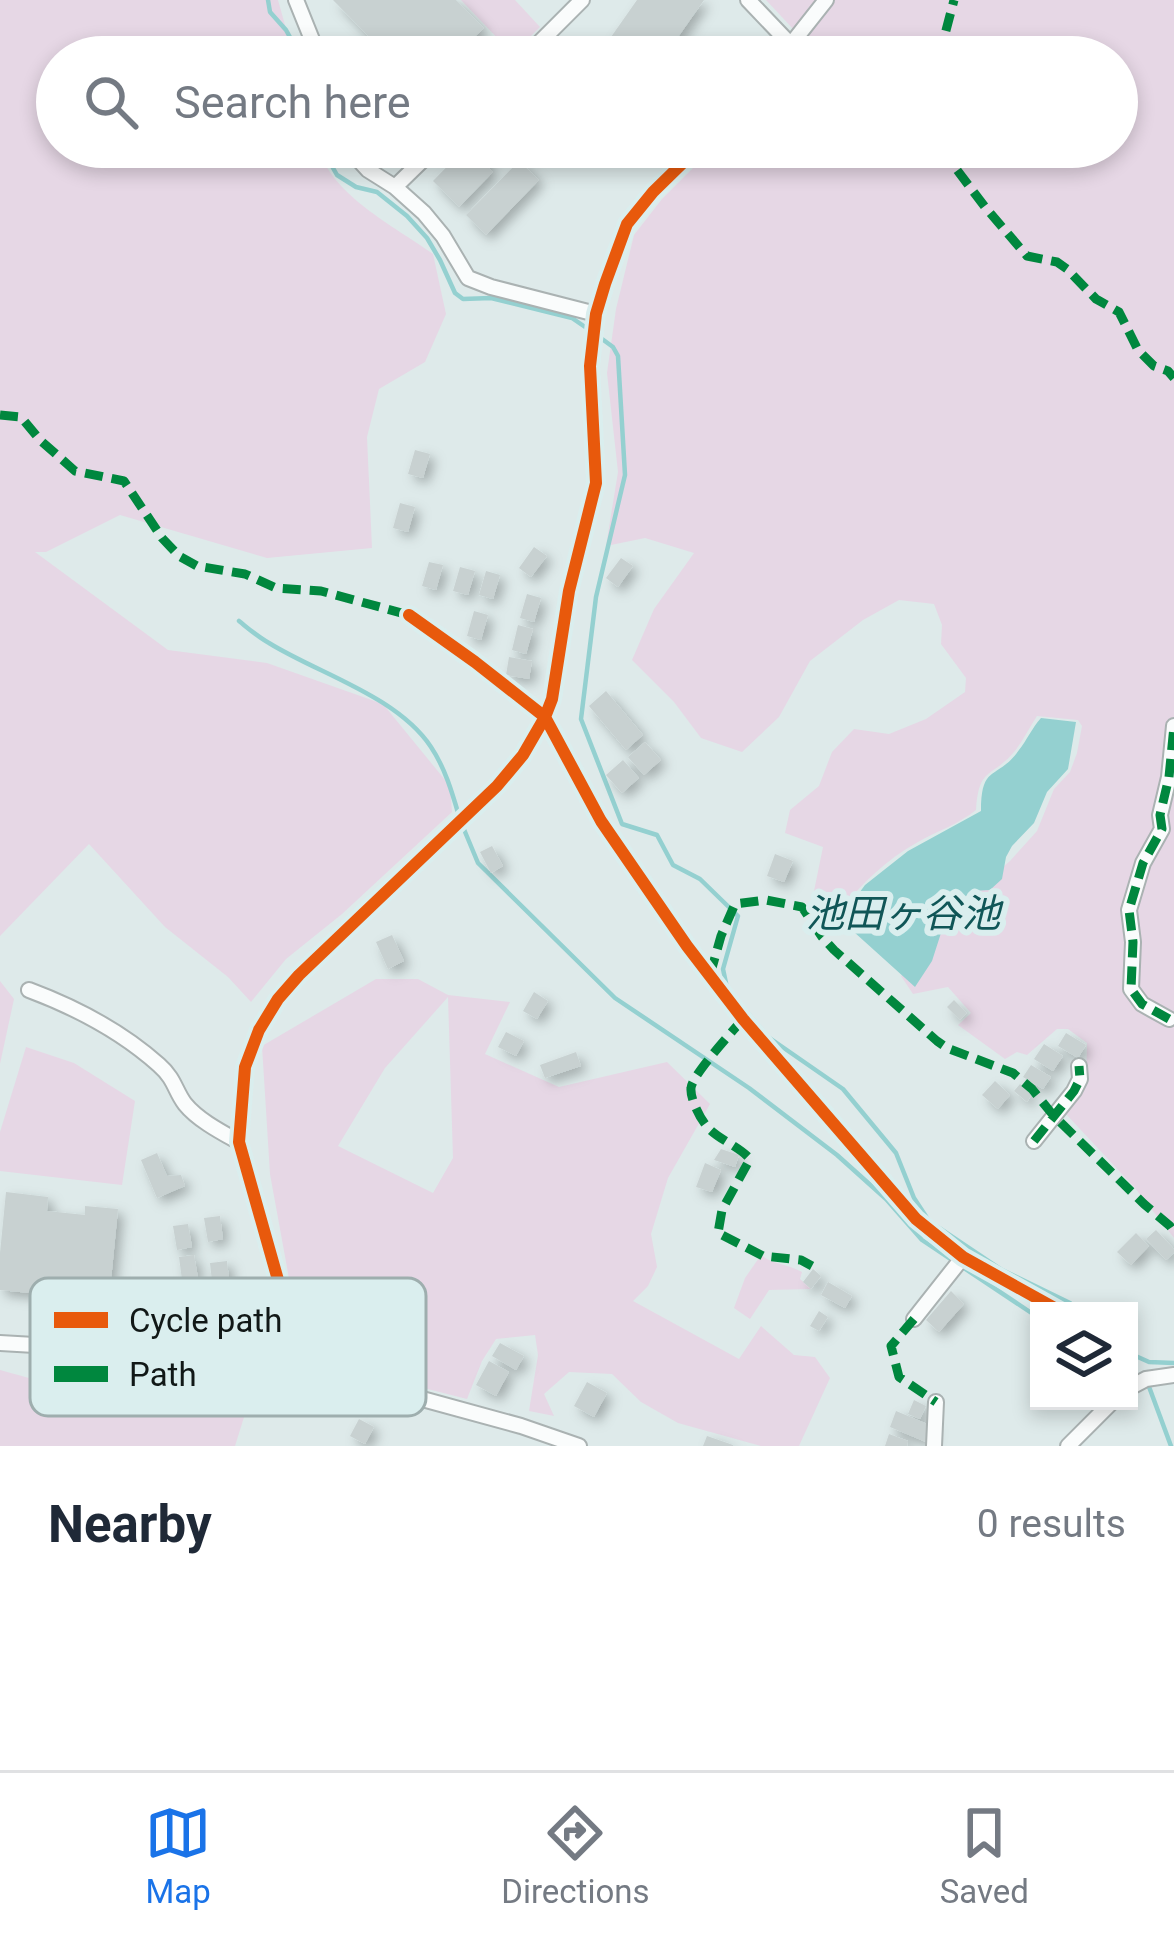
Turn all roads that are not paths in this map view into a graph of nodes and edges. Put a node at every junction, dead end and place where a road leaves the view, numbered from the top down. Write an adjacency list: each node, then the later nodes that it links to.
1 (296, 0): 5 (street)
2 (582, 0): 6 (street)
3 (748, 0): 7 (street)
4 (826, 0): 8 (street)
5 (311, 36)
6 (546, 36)
7 (775, 36)
8 (798, 36)
9 (366, 168): 12 (street)
10 (414, 168): 12 (street)
11 (678, 168): 13 (street)
12 (395, 187): 13 (street)
13 (596, 314): 15 (street)
14 (410, 615): 15 (street)
15 (545, 717): 21 (street); 22 (street)
16 (1174, 726): 18 (street)
17 (29, 989): 21 (street)
18 (1169, 1019)
19 (1078, 1066): 20 (street)
20 (1034, 1141)
21 (239, 1142): 23 (street)
22 (963, 1258): 24 (street); 25 (street)
23 (277, 1278)
24 (1044, 1302)
25 (914, 1319)
26 (0, 1343): 27 (street)
27 (30, 1345)
28 (1138, 1373): 30 (street)
29 (1174, 1376): 30 (street)
30 (1146, 1379): 31 (street)
31 (1138, 1383)
32 (426, 1400): 35 (street)
33 (936, 1402): 36 (street)
34 (1104, 1410): 37 (street)
35 (579, 1446)
36 (934, 1446)
37 (1068, 1446)

